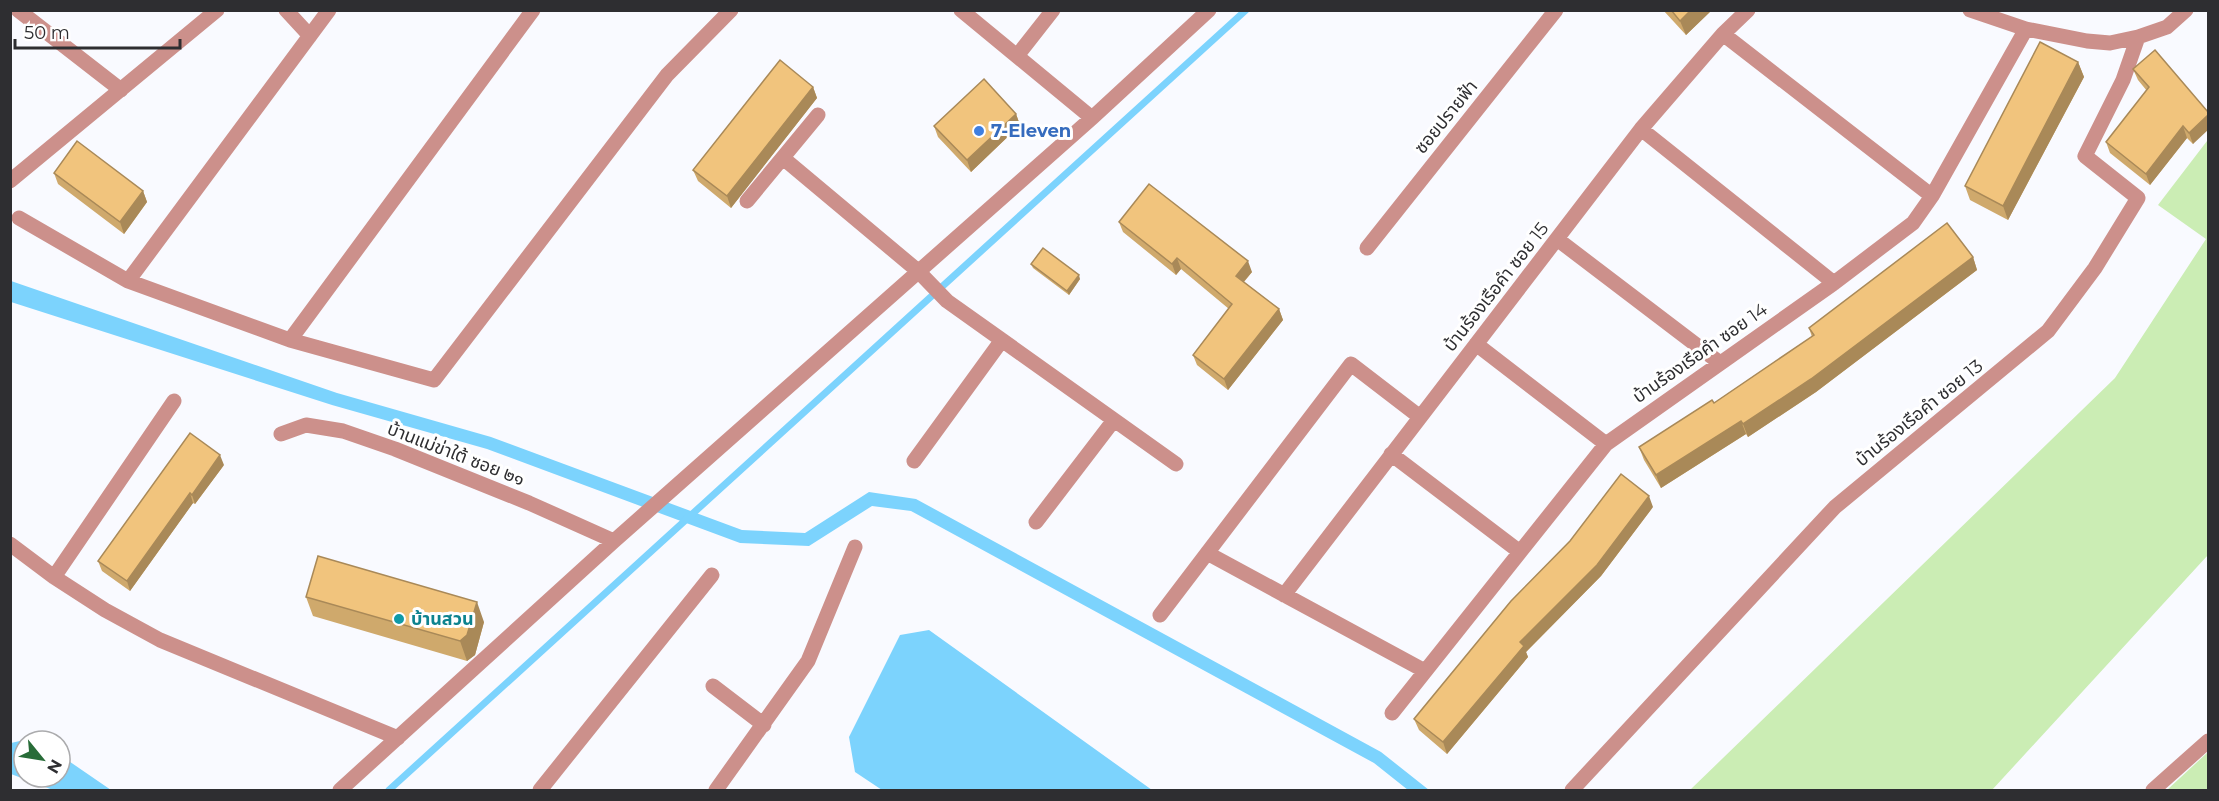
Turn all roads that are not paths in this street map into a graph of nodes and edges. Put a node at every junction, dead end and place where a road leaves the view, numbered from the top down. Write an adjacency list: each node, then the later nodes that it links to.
1 (18, 10): 21 (street)
2 (217, 10): 21 (street)
3 (286, 10): 18 (street)
4 (309, 10): 15 (street)
5 (329, 10): 15 (street)
6 (533, 10): 35 (street)
7 (731, 10): 35 (street)
8 (961, 10): 20 (street)
9 (1053, 10): 20 (street)
10 (1209, 10): 23 (street)
11 (1556, 10): 31 (street, ซอยปรายฟ้า)
12 (1748, 10): 17 (street, บ้านร้องเรือคำ ซอย 15)
13 (1970, 10): 16 (street)
14 (2186, 10): 19 (street)
15 (320, 23): 18 (street)
16 (2026, 28): 19 (street); 27 (street, บ้านร้องเรือคำ ซอย 14)
17 (1723, 34): 24 (street, บ้านร้องเรือคำ ซอย 15); 27 (street)
18 (310, 36): 33 (street)
19 (2138, 37): 66 (street, บ้านร้องเรือคำ ซอย 13)
20 (1017, 56): 23 (street)
21 (121, 90): 26 (street)
22 (818, 116): 25 (street)
23 (1092, 118): 32 (street)
24 (1641, 129): 30 (street, บ้านร้องเรือคำ ซอย 15); 34 (street)
25 (783, 158): 28 (street); 32 (street)
26 (10, 181)
27 (1932, 196): 34 (street, บ้านร้องเรือคำ ซอย 14)
28 (747, 201)
29 (19, 218): 33 (street)
30 (1557, 239): 37 (street, บ้านร้องเรือคำ ซอย 15); 38 (street)
31 (1367, 248)
32 (918, 271): 36 (street); 48 (street)
33 (128, 280): 35 (street)
34 (1833, 283): 38 (street, บ้านร้องเรือคำ ซอย 14)
35 (290, 340)
36 (1002, 340): 41 (street); 45 (street)
37 (1476, 344): 40 (street, บ้านร้องเรือคำ ซอย 15); 43 (street)
38 (1720, 363): 43 (street, บ้านร้องเรือคำ ซอย 14)
39 (174, 401): 54 (street)
40 (1420, 417): 44 (street, บ้านร้องเรือคำ ซอย 15); 52 (street)
41 (1114, 420): 46 (street); 47 (street)
42 (280, 434): 48 (street, บ้านแม่ข่าใต้ ซอย ๒๑)
43 (1606, 444): 51 (street, บ้านร้องเรือคำ ซอย 14)
44 (1391, 454): 51 (street); 55 (street, บ้านร้องเรือคำ ซอย 15)
45 (914, 461)
46 (1176, 464)
47 (1036, 522)
48 (614, 541): 61 (street)
49 (10, 544): 54 (street)
50 (855, 547): 60 (street)
51 (1520, 552): 57 (street, บ้านร้องเรือคำ ซอย 14)
52 (1207, 553): 55 (street); 56 (street)
53 (712, 575): 64 (street)
54 (54, 577): 61 (street)
55 (1284, 595): 57 (street)
56 (1160, 615)
57 (1425, 671): 59 (street, บ้านร้องเรือคำ ซอย 14)
58 (713, 686): 60 (street)
59 (1392, 713)
60 (764, 725): 65 (street)
61 (398, 738): 63 (street)
62 (2208, 741): 67 (street)
63 (340, 790)
64 (540, 790)
65 (716, 790)
66 (1572, 790)
67 (2153, 790)

